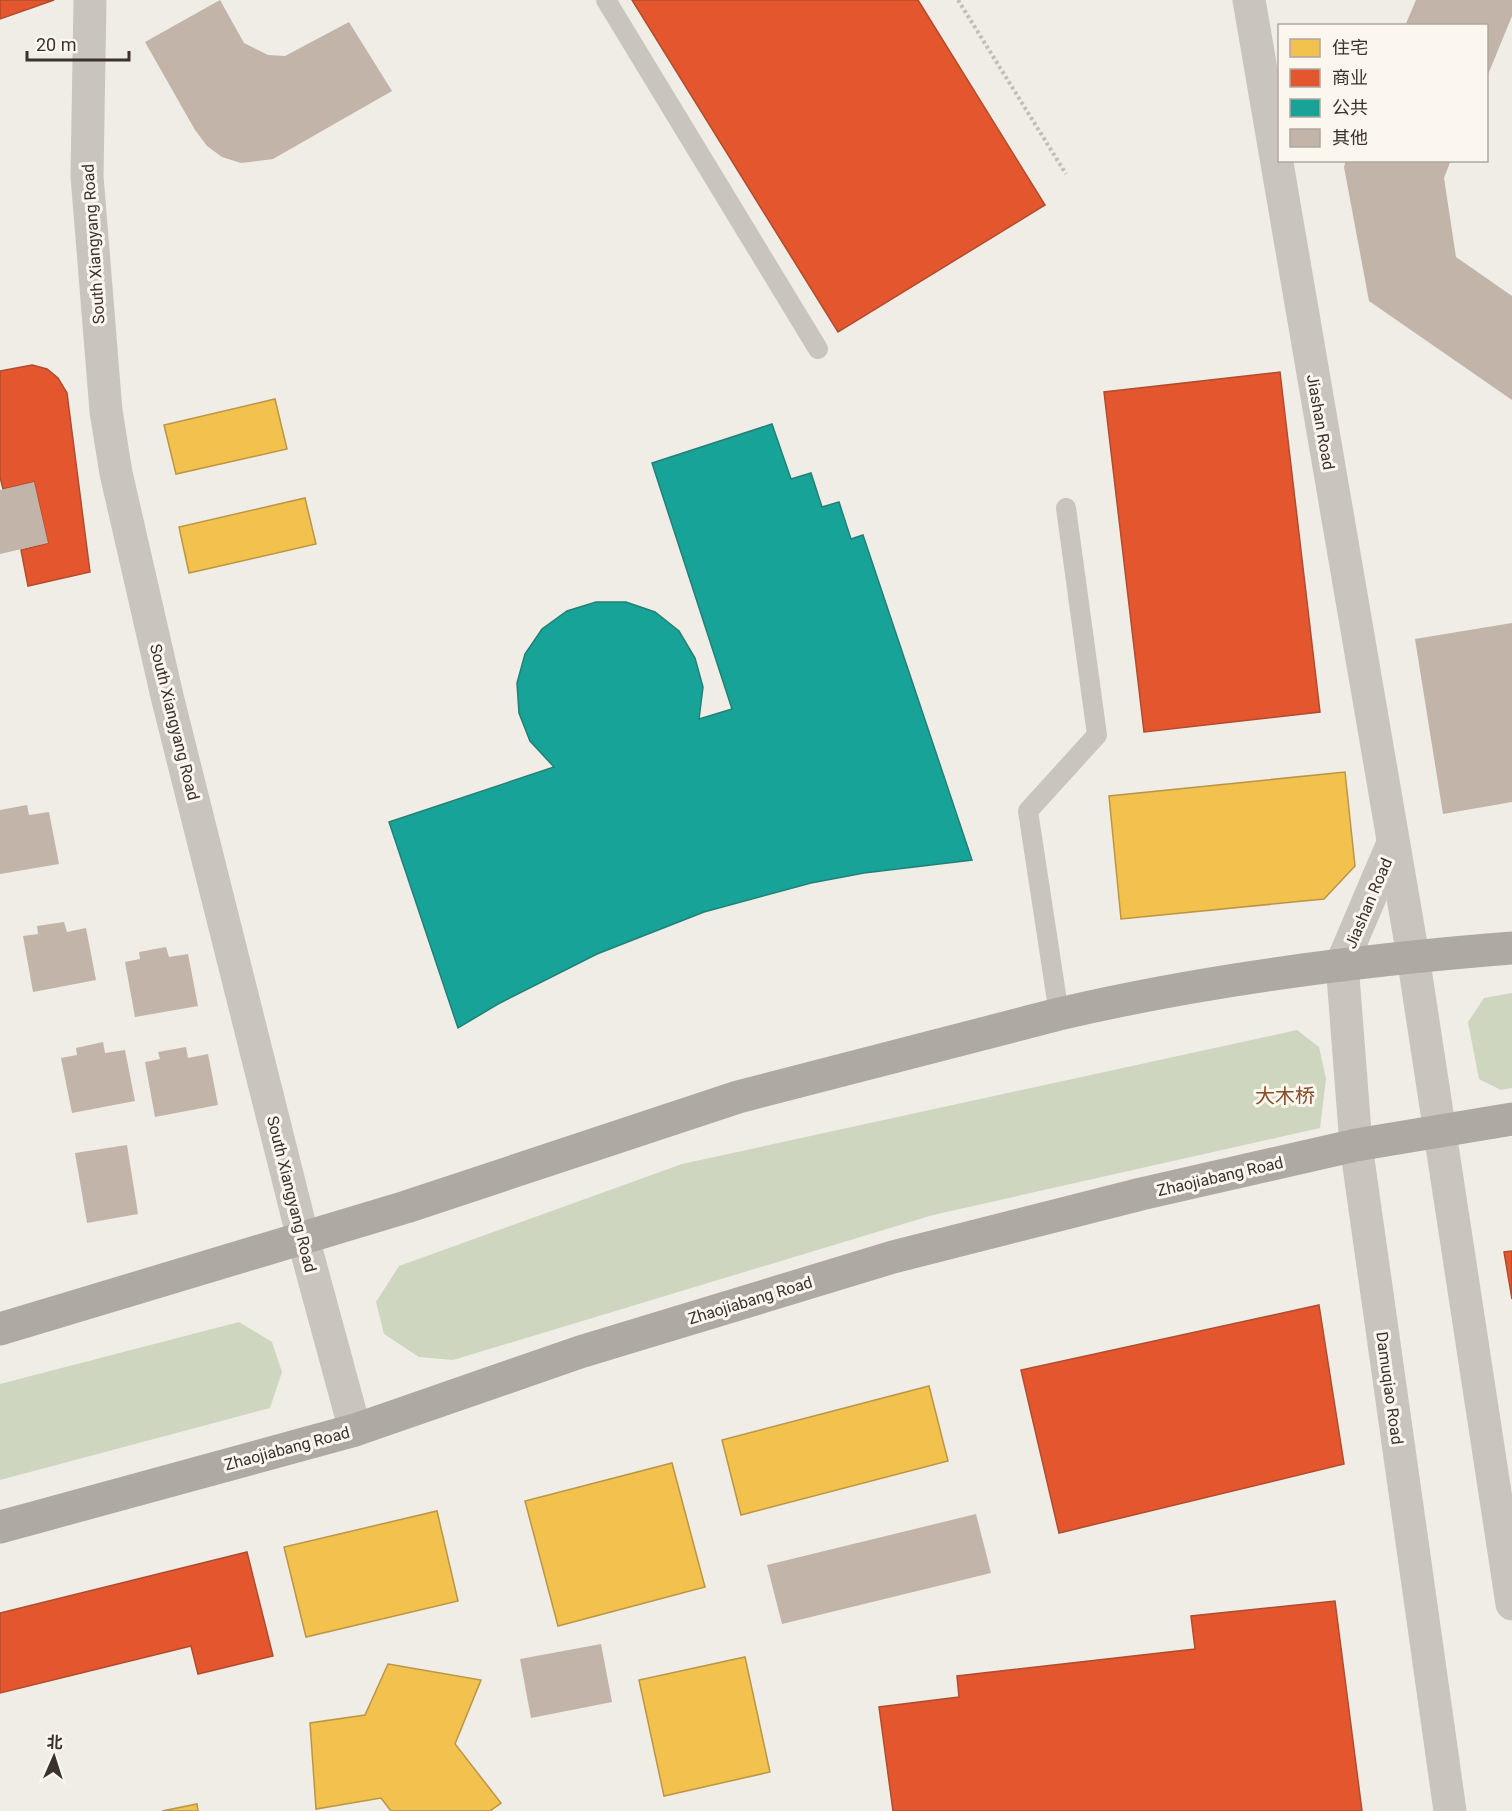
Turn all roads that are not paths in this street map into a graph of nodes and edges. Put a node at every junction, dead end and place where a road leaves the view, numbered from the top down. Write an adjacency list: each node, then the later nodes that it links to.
1 (90, 0): 14 (street, South Xiangyang Road)
2 (606, 0): 4 (lane)
3 (1248, 0): 6 (street, Jiashan Road)
4 (818, 349)
5 (1066, 508): 10 (lane)
6 (1393, 843): 8 (street, Jiashan Road); 9 (street, Jiashan Road)
7 (1512, 948): 8 (main road)
8 (1413, 956): 9 (main road); 12 (street)
9 (1342, 963): 10 (main road); 13 (street, Damuqiao Road)
10 (1059, 1014): 14 (main road)
11 (1512, 1119): 12 (main road, Zhaojiabang Road)
12 (1439, 1133): 13 (main road, Zhaojiabang Road); 18 (street)
13 (1356, 1145): 16 (main road, Zhaojiabang Road); 19 (street, Damuqiao Road)
14 (303, 1238): 15 (main road); 16 (street, South Xiangyang Road)
15 (0, 1329)
16 (355, 1430): 17 (main road, Zhaojiabang Road)
17 (0, 1527)
18 (1512, 1604)
19 (1450, 1811)

